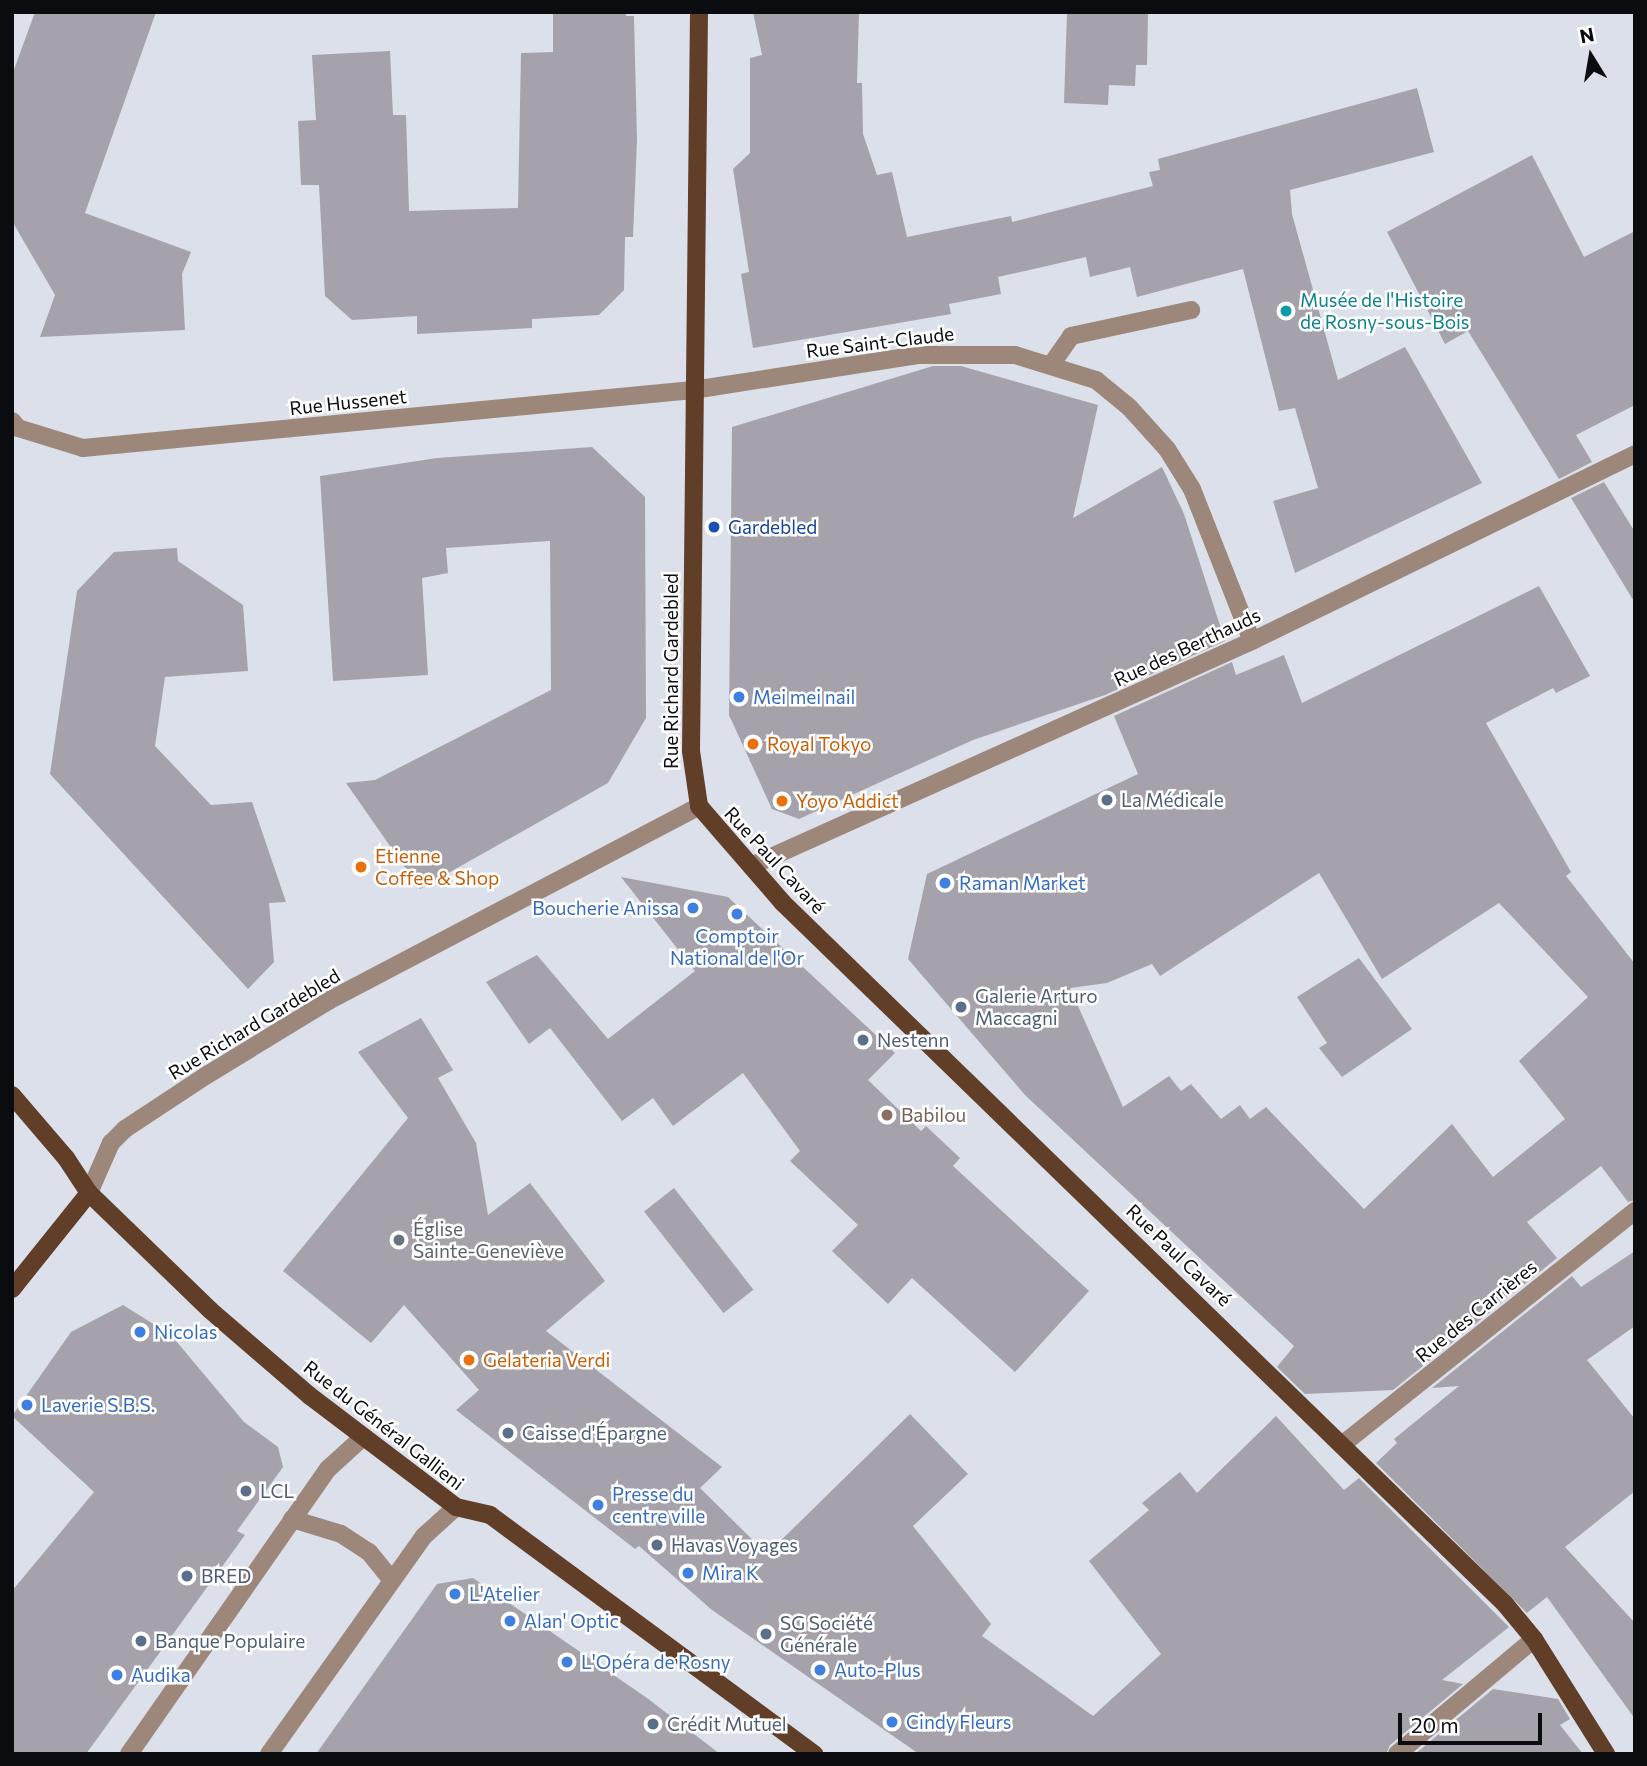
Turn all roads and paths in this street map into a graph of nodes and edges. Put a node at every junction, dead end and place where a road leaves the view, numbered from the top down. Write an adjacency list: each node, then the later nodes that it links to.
1 (699, 12): 4 (main road, Rue Richard Gardebled)
2 (1191, 310): 3 (street)
3 (1051, 365): 4 (street, Rue Saint-Claude); 7 (street, Rue Saint-Claude)
4 (693, 390): 5 (street, Rue Hussenet); 8 (main road, Rue Richard Gardebled)
5 (12, 421)
6 (1635, 454): 7 (street, Rue des Berthauds)
7 (1252, 641): 9 (street, Rue des Berthauds)
8 (699, 806): 9 (main road, Rue Paul Cavaré); 11 (street, Rue Richard Gardebled)
9 (751, 866): 15 (main road, Rue Paul Cavaré)
10 (12, 1095): 11 (main road, Rue du Général Gallieni)
11 (89, 1194): 13 (main road); 14 (main road, Rue du Général Gallieni)
12 (1635, 1211): 15 (street, Rue des Carrières)
13 (12, 1289)
14 (362, 1437): 16 (main road, Rue du Général Gallieni); 17 (street)
15 (1343, 1444): 19 (main road, Rue Paul Cavaré)
16 (456, 1507): 18 (street); 22 (main road, Rue du Général Gallieni)
17 (292, 1519): 18 (street); 20 (street)
18 (392, 1580): 21 (street)
19 (1534, 1639): 23 (street); 24 (main road, Rue Paul Cavaré)
20 (129, 1754)
21 (269, 1754)
22 (814, 1754)
23 (1397, 1754)
24 (1606, 1754)

